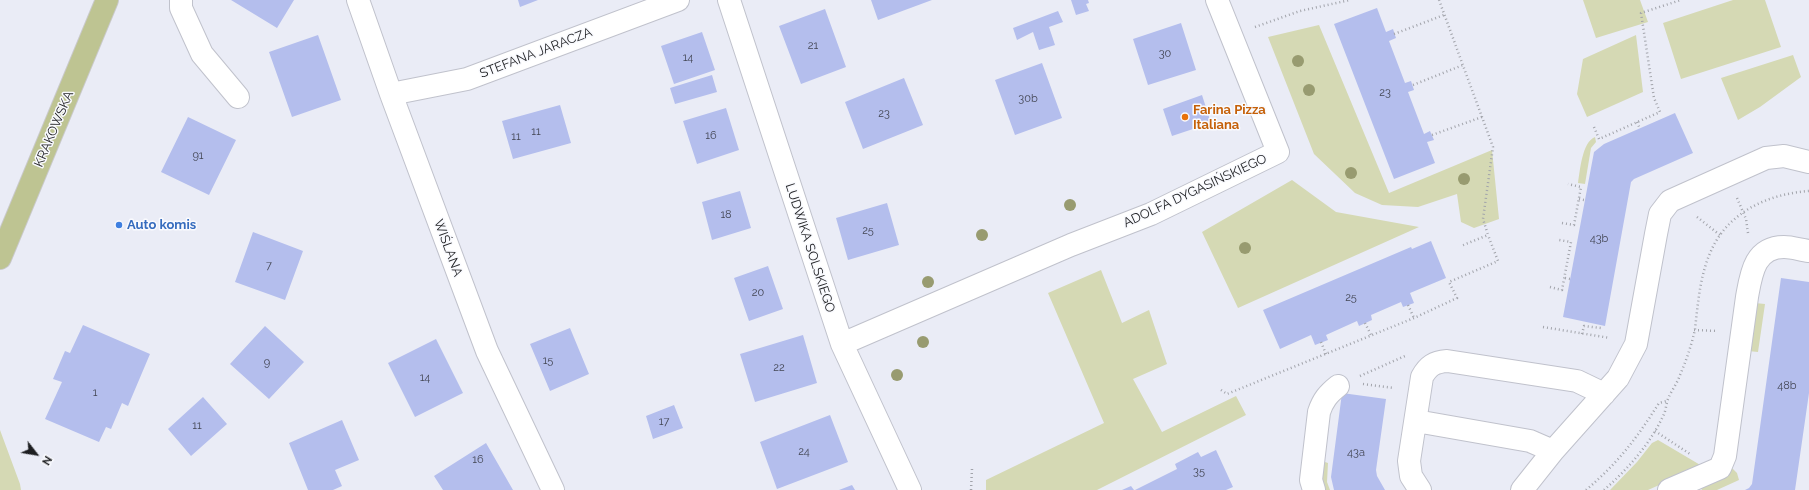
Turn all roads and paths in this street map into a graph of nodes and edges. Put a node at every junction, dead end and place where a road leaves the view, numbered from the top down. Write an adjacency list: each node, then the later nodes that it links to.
1 (107, 0): 34 (main road, KRAKOWSKA)
2 (181, 0): 16 (street)
3 (358, 0): 15 (street, WIŚLANA)
4 (678, 0): 15 (street, STEFANA JARACZA)
5 (729, 0): 47 (street, LUDWIKA SOLSKIEGO)
6 (1217, 0): 12 (street, ADOLFA DYGASIŃSKIEGO)
7 (1350, 0): 12 (path)
8 (1439, 0): 10 (path)
9 (1681, 0): 18 (path)
10 (1444, 15): 11 (path); 13 (path)
11 (1394, 34)
12 (1230, 35): 47 (street, ADOLFA DYGASIŃSKIEGO)
13 (1463, 65): 14 (path); 17 (path)
14 (1413, 85)
15 (391, 94): 62 (street, WIŚLANA)
16 (238, 97)
17 (1482, 117): 21 (path); 29 (path)
18 (1637, 122): 19 (path); 20 (path)
19 (1594, 127)
20 (1640, 129)
21 (1432, 136)
22 (1809, 162): 54 (street)
23 (1568, 184): 25 (path)
24 (1809, 191): 30 (path)
25 (1579, 199): 26 (path); 28 (path)
26 (1584, 200)
27 (1698, 218): 30 (path)
28 (1562, 223)
29 (1488, 235): 32 (path); 39 (path)
30 (1720, 235): 55 (path)
31 (1559, 240): 35 (path)
32 (1461, 246)
33 (1809, 251): 69 (street)
34 (0, 258)
35 (1565, 278): 36 (path); 37 (path)
36 (1570, 279)
37 (1550, 287)
38 (1408, 305): 39 (path)
39 (1414, 318): 44 (path)
40 (1365, 323): 44 (path)
41 (1543, 327): 43 (path)
42 (1601, 328): 43 (path)
43 (1582, 334): 45 (path)
44 (1371, 335): 48 (path)
45 (1601, 337)
46 (1321, 342): 48 (path)
47 (842, 344): 63 (street, LUDWIKA SOLSKIEGO)
48 (1326, 354): 53 (path)
49 (1409, 355): 51 (path)
50 (1367, 385): 52 (path)
51 (1338, 386): 65 (street)
52 (1385, 387)
53 (1221, 390)
54 (1604, 394): 56 (street); 58 (street)
55 (1667, 401): 57 (path); 67 (path)
56 (1416, 421): 58 (street); 61 (street)
57 (1655, 431): 59 (path); 68 (path)
58 (1553, 451): 66 (street)
59 (1693, 456)
60 (972, 469): 64 (path)
61 (1424, 489)
62 (553, 490)
63 (910, 490)
64 (971, 490)
65 (1314, 490)
66 (1522, 490)
67 (1586, 490)
68 (1604, 490)
69 (1669, 490)

